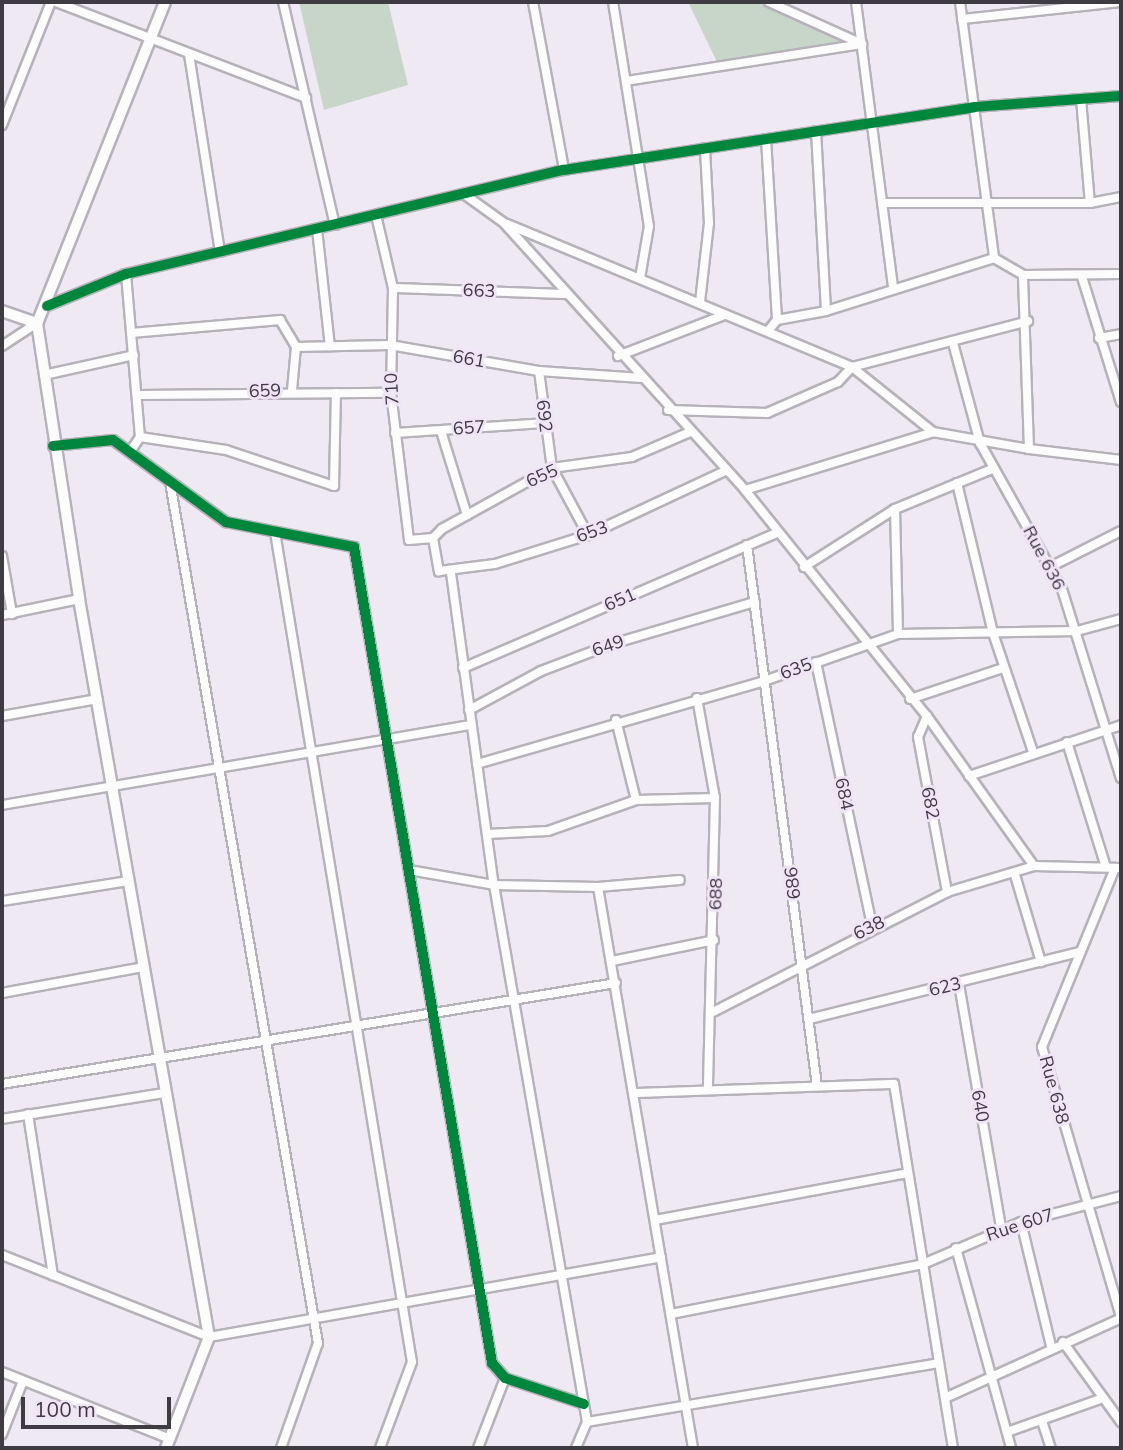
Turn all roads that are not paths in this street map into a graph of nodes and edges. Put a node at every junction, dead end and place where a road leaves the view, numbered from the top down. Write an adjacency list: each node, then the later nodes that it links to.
1 (53, 2): 11 (street); 20 (street)
2 (165, 2): 11 (street)
3 (283, 2): 16 (street)
4 (533, 2): 25 (street)
5 (614, 2): 14 (street)
6 (769, 2): 12 (street)
7 (856, 2): 12 (street)
8 (960, 2): 10 (street)
9 (1121, 2): 10 (street)
10 (962, 19): 18 (street)
11 (150, 39): 13 (street); 46 (street)
12 (862, 44): 14 (street); 19 (street)
13 (189, 54): 16 (street); 35 (street)
14 (626, 81): 24 (street)
15 (1121, 96): 17 (street)
16 (306, 98): 33 (street)
17 (1081, 99): 18 (street); 30 (street)
18 (974, 107): 19 (street); 28 (street)
19 (872, 123): 21 (street); 29 (street)
20 (2, 125)
21 (816, 131): 22 (street); 48 (street)
22 (766, 139): 23 (street); 50 (street)
23 (705, 148): 24 (street); 45 (street)
24 (638, 159): 25 (street); 40 (street)
25 (564, 170): 26 (street)
26 (464, 194): 31 (street); 32 (street)
27 (1121, 197): 30 (street)
28 (986, 201): 29 (street); 30 (street); 36 (street)
29 (882, 203): 42 (street)
30 (1090, 203)
31 (376, 215): 33 (street); 43 (street, 710)
32 (504, 223): 40 (street); 44 (street)
33 (335, 225): 34 (street)
34 (317, 229): 35 (street); 60 (street)
35 (220, 252): 37 (street)
36 (994, 258): 39 (street); 42 (street)
37 (126, 274): 46 (street); 54 (street)
38 (1121, 274): 41 (street)
39 (1023, 275): 41 (street); 51 (street)
40 (640, 278): 45 (street)
41 (1082, 278): 56 (street)
42 (893, 286): 48 (street)
43 (393, 288): 44 (street, 663); 58 (street, 710)
44 (566, 294): 63 (street)
45 (700, 302): 49 (street)
46 (47, 306): 52 (street)
47 (2, 311): 52 (street)
48 (826, 311): 50 (street)
49 (724, 315): 53 (street); 63 (street)
50 (777, 320): 53 (street)
51 (1028, 321): 57 (street); 82 (street)
52 (37, 323): 59 (street); 66 (street)
53 (768, 331): 64 (street)
54 (131, 333): 61 (street); 62 (street)
55 (1121, 334): 56 (street)
56 (1099, 338): 72 (street)
57 (953, 343): 64 (street); 80 (street, Rue 636)
58 (390, 345): 60 (street, 661); 65 (street, 661); 70 (street, 710)
59 (2, 346)
60 (330, 346): 61 (street, 661)
61 (296, 347): 68 (street)
62 (134, 355): 66 (street); 71 (street)
63 (618, 356): 67 (street)
64 (852, 367): 73 (street); 77 (street)
65 (539, 371): 67 (street, 661); 74 (street, 692)
66 (44, 375): 81 (street)
67 (642, 378): 73 (street)
68 (292, 390): 69 (street, 659); 71 (street, 659)
69 (336, 393): 70 (street, 659); 79 (street)
70 (391, 393): 78 (street, 710)
71 (139, 395): 79 (street)
72 (1121, 402)
73 (668, 410): 76 (street)
74 (544, 423): 75 (street, 657); 85 (street, 692)
75 (440, 430): 78 (street, 657); 92 (street)
76 (690, 432): 85 (street, 655); 87 (street)
77 (933, 432): 80 (street); 90 (street)
78 (395, 433): 97 (street, 710)
79 (140, 437): 83 (street)
80 (980, 443): 82 (street); 86 (street, Rue 636)
81 (53, 446): 83 (street); 103 (street)
82 (1029, 449): 84 (street)
83 (130, 452): 88 (street)
84 (1121, 460)
85 (552, 468): 92 (street, 655); 96 (street, 692)
86 (992, 469): 89 (street); 100 (street, Rue 636)
87 (725, 471): 90 (street); 96 (street, 653)
88 (170, 482): 94 (street); 132 (street)
89 (957, 483): 91 (street); 109 (street)
90 (745, 490): 95 (street)
91 (895, 509): 101 (street); 110 (street)
92 (467, 515): 97 (street, 655)
93 (1121, 530): 100 (street)
94 (275, 532): 126 (street); 128 (street)
95 (777, 533): 98 (street, 651); 101 (street)
96 (588, 535): 102 (street, 653)
97 (433, 538): 102 (street)
98 (747, 545): 104 (street, 686); 113 (street, 651)
99 (2, 556): 105 (street)
100 (1052, 566): 108 (street, Rue 636)
101 (804, 567): 111 (street)
102 (451, 573): 113 (street)
103 (79, 599): 105 (street); 117 (street)
104 (755, 602): 115 (street, 686); 119 (street, 649)
105 (12, 614): 106 (street)
106 (2, 615)
107 (1121, 619): 108 (street, 635)
108 (1077, 631): 109 (street, 635); 125 (street, Rue 636)
109 (993, 633): 110 (street, 635); 114 (street)
110 (898, 635): 111 (street, 635)
111 (865, 642): 112 (street, 635); 118 (street)
112 (816, 662): 115 (street, 635); 150 (street, 684)
113 (463, 668): 119 (street)
114 (1003, 668): 118 (street); 129 (street)
115 (764, 681): 116 (street, 635); 154 (street, 686)
116 (697, 698): 122 (street, 635); 136 (street, 688)
117 (97, 699): 120 (street); 135 (street)
118 (910, 699): 121 (street)
119 (469, 710): 123 (street)
120 (2, 716)
121 (927, 716): 133 (street); 148 (street, 682)
122 (616, 720): 130 (street, 635); 137 (street)
123 (471, 725): 126 (street); 130 (street)
124 (1121, 726): 125 (street)
125 (1106, 730): 127 (street); 131 (street, Rue 636)
126 (387, 740): 128 (street); 142 (street)
127 (1067, 742): 129 (street); 141 (street)
128 (311, 752): 132 (street); 164 (street)
129 (1033, 752): 133 (street)
130 (477, 764): 139 (street)
131 (1119, 766): 134 (street, Rue 636)
132 (219, 768): 135 (street); 165 (street)
133 (969, 776): 140 (street)
134 (1121, 778)
135 (112, 786): 138 (street); 145 (street)
136 (715, 798): 137 (street); 151 (street, 688)
137 (636, 800): 139 (street)
138 (2, 805)
139 (486, 834): 146 (street)
140 (1034, 866): 141 (street); 143 (street, 638)
141 (1114, 868): 152 (street, Rue 638)
142 (409, 870): 146 (street); 162 (street)
143 (1014, 875): 148 (street, 638); 155 (street)
144 (680, 880): 147 (street)
145 (128, 881): 149 (street); 156 (street)
146 (494, 885): 147 (street); 160 (street)
147 (597, 887): 153 (street)
148 (947, 892): 150 (street, 638)
149 (2, 901)
150 (872, 926): 154 (street, 638)
151 (714, 940): 153 (street); 161 (street, 688)
152 (1080, 953): 155 (street, 623); 176 (street, Rue 638)
153 (612, 961): 157 (street)
154 (802, 962): 161 (street, 638); 163 (street, 686)
155 (1041, 962): 158 (street, 623)
156 (142, 967): 159 (street); 166 (street)
157 (615, 983): 160 (street); 171 (street)
158 (959, 984): 163 (street, 623); 179 (street, 640)
159 (2, 993)
160 (513, 1000): 162 (street); 185 (street)
161 (713, 1012): 169 (street, 688)
162 (433, 1013): 164 (street); 186 (street)
163 (809, 1018): 168 (street, 686)
164 (356, 1026): 165 (street); 187 (street)
165 (266, 1041): 166 (street); 189 (street)
166 (159, 1058): 167 (street); 170 (street)
167 (2, 1084)
168 (817, 1086): 169 (street); 174 (street)
169 (708, 1090): 171 (street)
170 (165, 1093): 172 (street); 191 (street)
171 (634, 1093): 177 (street)
172 (28, 1114): 173 (street); 184 (street)
173 (2, 1119)
174 (908, 1173): 177 (street); 183 (street)
175 (1121, 1196): 176 (street, Rue 607)
176 (1087, 1205): 178 (street, Rue 607); 190 (street, Rue 638)
177 (655, 1220): 182 (street)
178 (1021, 1222): 179 (street, Rue 607); 193 (street)
179 (1001, 1228): 180 (street, Rue 607)
180 (957, 1248): 183 (street, Rue 607); 196 (street)
181 (2, 1255): 184 (street)
182 (661, 1257): 185 (street); 188 (street)
183 (923, 1264): 188 (street, Rue 607); 194 (street)
184 (53, 1275): 191 (street)
185 (561, 1275): 186 (street); 201 (street)
186 (480, 1289): 187 (street); 197 (street)
187 (402, 1303): 189 (street); 210 (street)
188 (671, 1314): 202 (street)
189 (314, 1318): 191 (street); 209 (street)
190 (1121, 1318): 192 (street)
191 (209, 1337): 208 (street)
192 (1063, 1342): 193 (street); 200 (street)
193 (1051, 1346): 196 (street)
194 (939, 1363): 199 (street); 202 (street)
195 (2, 1372): 198 (street)
196 (992, 1372): 199 (street); 206 (street)
197 (505, 1378): 201 (street); 211 (street)
198 (23, 1381): 207 (street); 208 (street)
199 (945, 1398): 214 (street)
200 (1103, 1398): 203 (street); 205 (street)
201 (584, 1404): 204 (street)
202 (686, 1406): 204 (street); 213 (street)
203 (1042, 1421): 206 (street); 216 (street)
204 (587, 1422): 212 (street)
205 (1121, 1422)
206 (1007, 1432): 215 (street)
207 (2, 1434)
208 (168, 1443)
209 (281, 1448)
210 (380, 1448)
211 (478, 1448)
212 (576, 1448)
213 (693, 1448)
214 (953, 1448)
215 (1011, 1448)
216 (1051, 1448)

